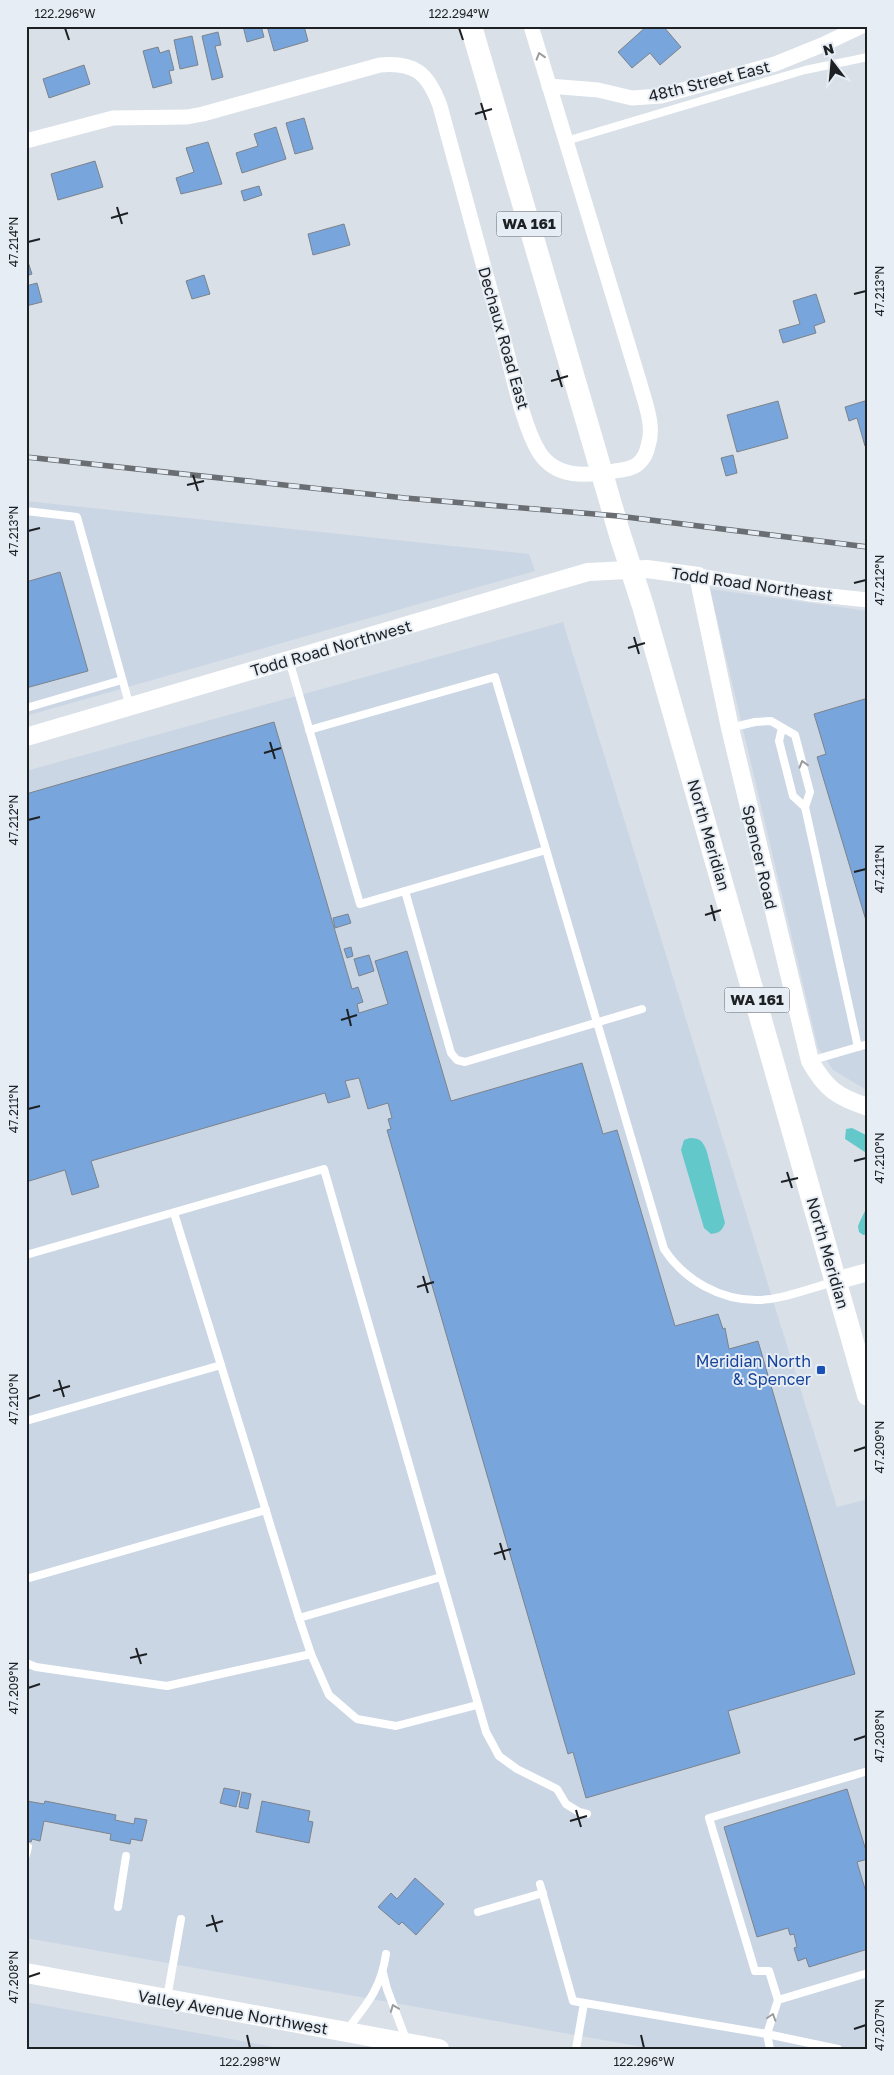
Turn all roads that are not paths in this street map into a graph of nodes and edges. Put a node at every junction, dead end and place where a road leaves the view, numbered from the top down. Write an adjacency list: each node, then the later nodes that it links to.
1 (471, 26): 32 (main road, North Meridian / WA 161)
2 (531, 26): 5 (street, Dechaux Road East, one-way to 2)
3 (862, 26): 5 (street, 48th Street East)
4 (868, 57): 7 (lane)
5 (549, 86): 7 (street, Dechaux Road East)
6 (26, 141): 7 (street, Dechaux Road East)
7 (566, 141)
8 (26, 511): 13 (lane)
9 (637, 569): 10 (street, Todd Road Northeast); 12 (street, Todd Road Northwest)
10 (698, 576): 11 (street, Todd Road Northeast); 16 (street, Spencer Road)
11 (868, 600)
12 (289, 660): 14 (street, Todd Road Northwest); 18 (lane)
13 (122, 680): 14 (lane); 15 (lane)
14 (130, 707): 19 (street, Todd Road Northwest)
15 (26, 708)
16 (730, 728): 17 (lane); 27 (street, Spencer Road)
17 (782, 728): 20 (lane); 20 (lane, one-way to 17)
18 (309, 730): 21 (lane); 22 (lane)
19 (26, 738)
20 (805, 807): 26 (lane)
21 (546, 850): 22 (lane); 24 (lane)
22 (404, 891): 24 (lane)
23 (642, 1010): 24 (lane)
24 (596, 1023): 32 (lane)
25 (868, 1044): 26 (lane)
26 (858, 1047): 27 (lane)
27 (810, 1061): 28 (street, Spencer Road)
28 (868, 1107)
29 (174, 1213): 30 (lane); 33 (lane); 37 (lane)
30 (26, 1255)
31 (868, 1272): 32 (street)
32 (835, 1281): 34 (main road, North Meridian / WA 161)
33 (221, 1365): 35 (lane); 36 (lane)
34 (868, 1395)
35 (26, 1421)
36 (266, 1510): 38 (lane); 39 (lane)
37 (441, 1577): 39 (lane); 42 (lane)
38 (26, 1579)
39 (299, 1618): 40 (lane)
40 (311, 1654): 41 (lane); 42 (lane)
41 (26, 1663)
42 (477, 1705): 44 (lane)
43 (868, 1771): 56 (lane)
44 (587, 1814)
45 (126, 1856): 48 (lane)
46 (540, 1884): 47 (lane)
47 (543, 1893): 49 (lane); 57 (lane)
48 (118, 1907)
49 (478, 1912)
50 (182, 1919): 55 (lane)
51 (386, 1954): 53 (lane)
52 (26, 1973): 55 (main road, Valley Avenue Northwest)
53 (384, 1973): 58 (lane); 60 (lane, one-way to 53)
54 (868, 1974): 56 (lane)
55 (167, 2000): 58 (main road, Valley Avenue Northwest)
56 (778, 2000): 59 (lane, one-way to 56)
57 (584, 2003): 59 (lane); 62 (lane)
58 (345, 2032): 60 (main road, Valley Avenue Northwest)
59 (767, 2034): 63 (lane); 64 (lane)
60 (407, 2043): 61 (main road, Valley Avenue Northwest)
61 (439, 2049)
62 (576, 2049)
63 (770, 2049)
64 (838, 2049)

